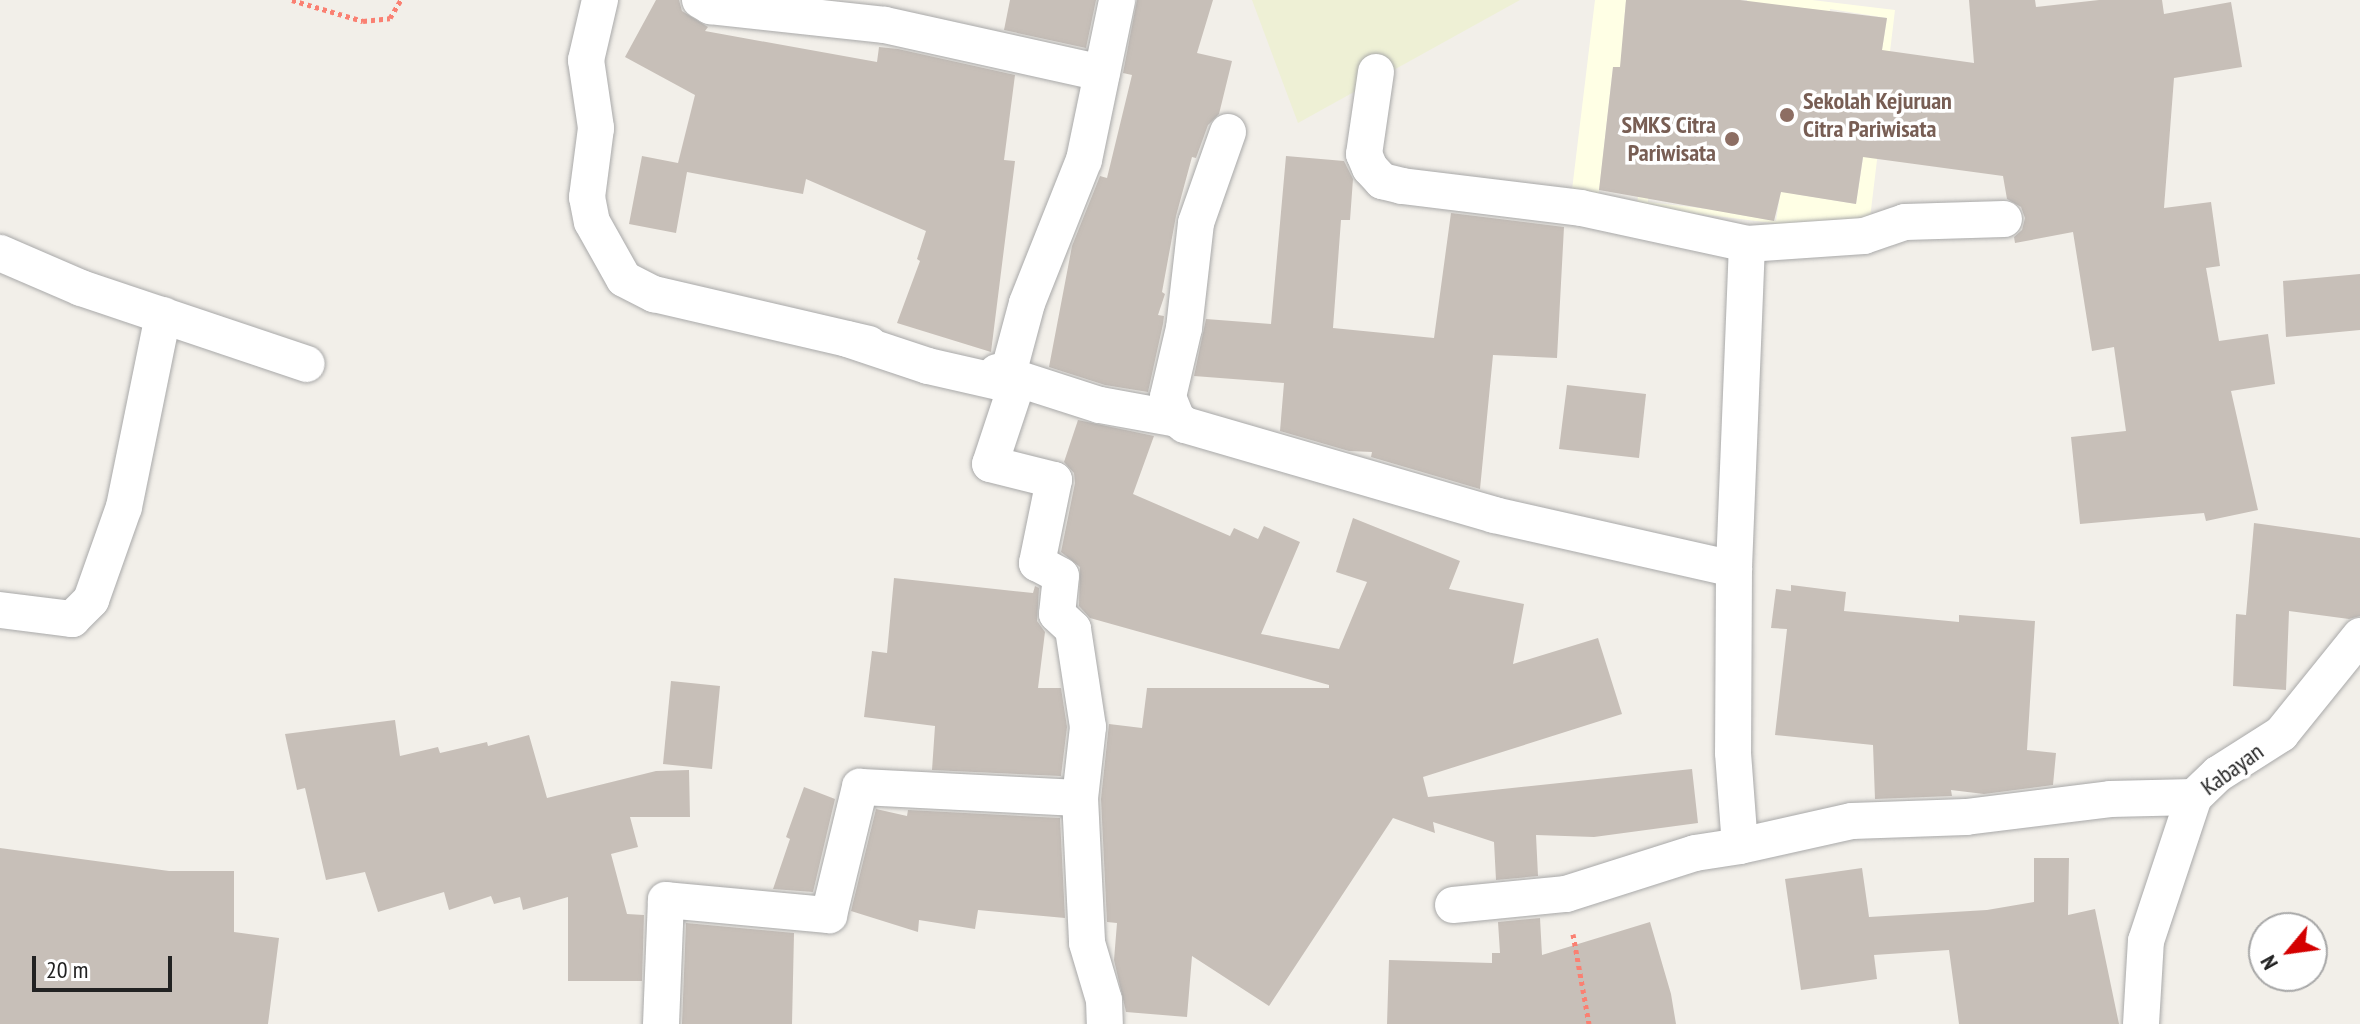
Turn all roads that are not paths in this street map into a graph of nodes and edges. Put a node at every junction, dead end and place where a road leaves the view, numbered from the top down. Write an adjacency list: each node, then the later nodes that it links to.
1 (600, 0): 11 (street)
2 (700, 0): 5 (street)
3 (1117, 0): 5 (street)
4 (1376, 72): 8 (street)
5 (1102, 73): 13 (street)
6 (1228, 132): 14 (street)
7 (2004, 219): 8 (street)
8 (1747, 244): 15 (street)
9 (0, 253): 10 (street)
10 (163, 315): 12 (street); 16 (street)
11 (847, 339): 13 (street); 19 (street)
12 (307, 364)
13 (1008, 374): 14 (street)
14 (1177, 419): 15 (street)
15 (1734, 569): 20 (street)
16 (0, 610)
17 (2360, 636): 18 (street, Kabayan)
18 (2194, 797): 20 (street); 24 (street, Kabayan)
19 (1080, 798): 22 (street); 23 (street)
20 (1740, 846): 21 (street)
21 (1453, 905)
22 (661, 1024)
23 (1105, 1024)
24 (2141, 1024)

